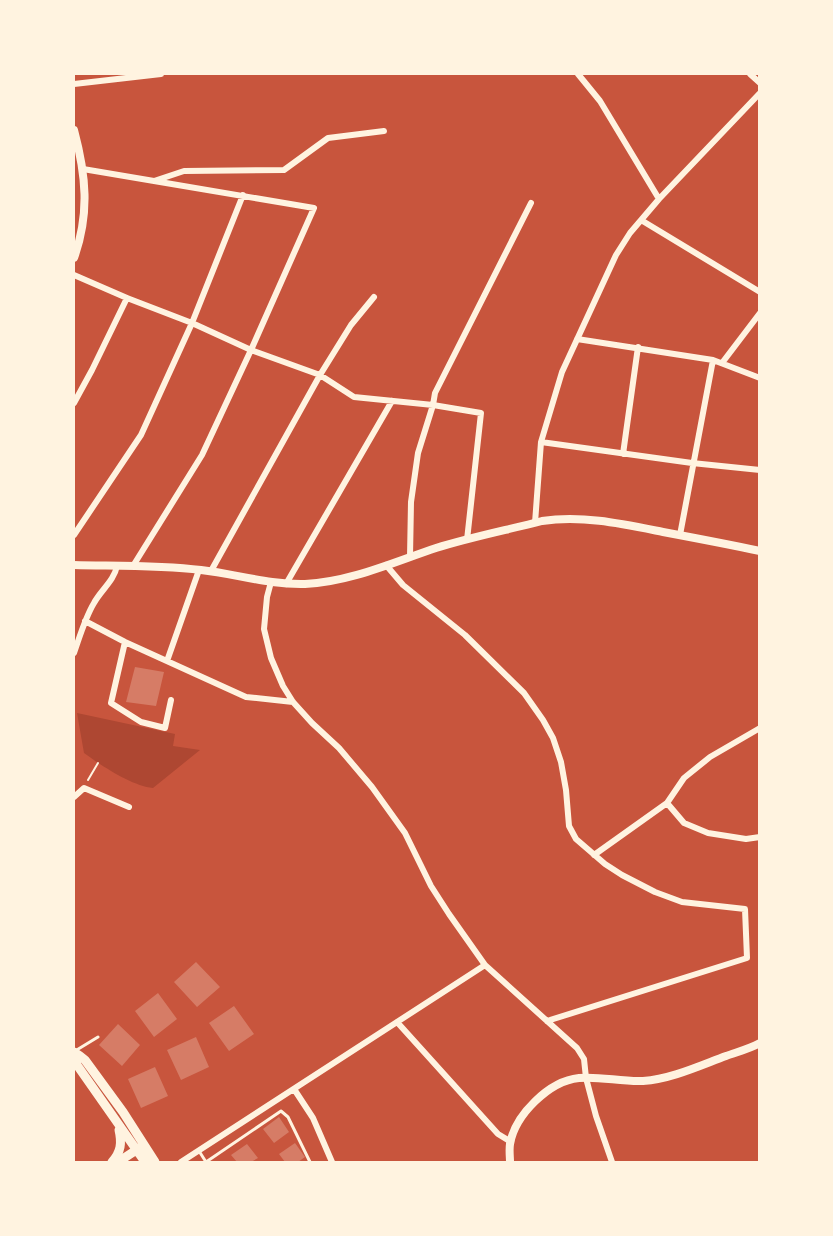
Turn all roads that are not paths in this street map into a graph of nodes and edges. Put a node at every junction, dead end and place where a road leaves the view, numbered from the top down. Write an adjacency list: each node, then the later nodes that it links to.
1 (161, 74): 5 (street)
2 (578, 74): 12 (street)
3 (750, 74): 4 (street)
4 (759, 83)
5 (74, 84)
6 (759, 93): 12 (street)
7 (74, 130): 9 (street)
8 (384, 131): 10 (street)
9 (83, 169): 10 (street); 15 (street)
10 (154, 181): 11 (street)
11 (243, 195): 21 (street); 24 (street)
12 (659, 199): 14 (street)
13 (531, 203): 31 (street)
14 (641, 220): 17 (street); 22 (street)
15 (74, 258)
16 (74, 275): 19 (street)
17 (759, 292)
18 (374, 297): 27 (street)
19 (127, 298): 21 (street); 30 (street)
20 (759, 313): 26 (street)
21 (192, 323): 24 (street); 37 (street)
22 (577, 339): 23 (street); 32 (street)
23 (638, 348): 25 (street); 33 (street)
24 (251, 350): 27 (street); 45 (street)
25 (713, 360): 26 (street); 34 (street)
26 (722, 363): 28 (street)
27 (320, 375): 29 (street); 47 (street)
28 (759, 378)
29 (392, 401): 31 (street); 49 (street)
30 (74, 403)
31 (433, 405): 39 (street); 41 (street)
32 (541, 442): 33 (street); 36 (street)
33 (623, 454): 34 (street)
34 (692, 463): 35 (street); 38 (street)
35 (759, 470)
36 (535, 523): 38 (street); 39 (street)
37 (74, 535)
38 (680, 535): 40 (street)
39 (467, 540): 41 (street)
40 (759, 551)
41 (410, 557): 43 (street)
42 (74, 565): 44 (street)
43 (386, 565): 49 (street); 61 (street)
44 (117, 566): 45 (street); 50 (street)
45 (133, 566): 46 (street)
46 (199, 570): 47 (street); 53 (street)
47 (211, 571): 48 (street)
48 (271, 582): 49 (street); 55 (street)
49 (286, 584)
50 (85, 621): 51 (street); 52 (street)
51 (124, 642): 53 (street); 54 (street)
52 (74, 653)
53 (167, 661): 55 (street)
54 (171, 700)
55 (293, 702): 62 (street)
56 (759, 728): 58 (street)
57 (74, 797): 59 (street)
58 (667, 803): 60 (street); 61 (street)
59 (129, 807)
60 (759, 837)
61 (594, 855): 63 (street)
62 (485, 965): 63 (street); 64 (street)
63 (547, 1021): 68 (street)
64 (397, 1023): 69 (street); 71 (street)
65 (98, 1037): 67 (lane)
66 (759, 1044): 68 (street)
67 (74, 1052): 70 (main road); 72 (main road)
68 (586, 1078): 71 (street); 83 (street)
69 (294, 1089): 73 (street); 81 (street)
70 (104, 1105): 72 (main road); 74 (main road)
71 (511, 1142): 82 (street)
72 (140, 1148): 75 (main road); 76 (main road); 77 (main road)
73 (199, 1151): 78 (street); 79 (lane)
74 (112, 1162)
75 (118, 1162)
76 (145, 1162)
77 (155, 1162)
78 (181, 1162)
79 (206, 1162): 80 (lane)
80 (310, 1162)
81 (332, 1162)
82 (510, 1162)
83 (612, 1162)

